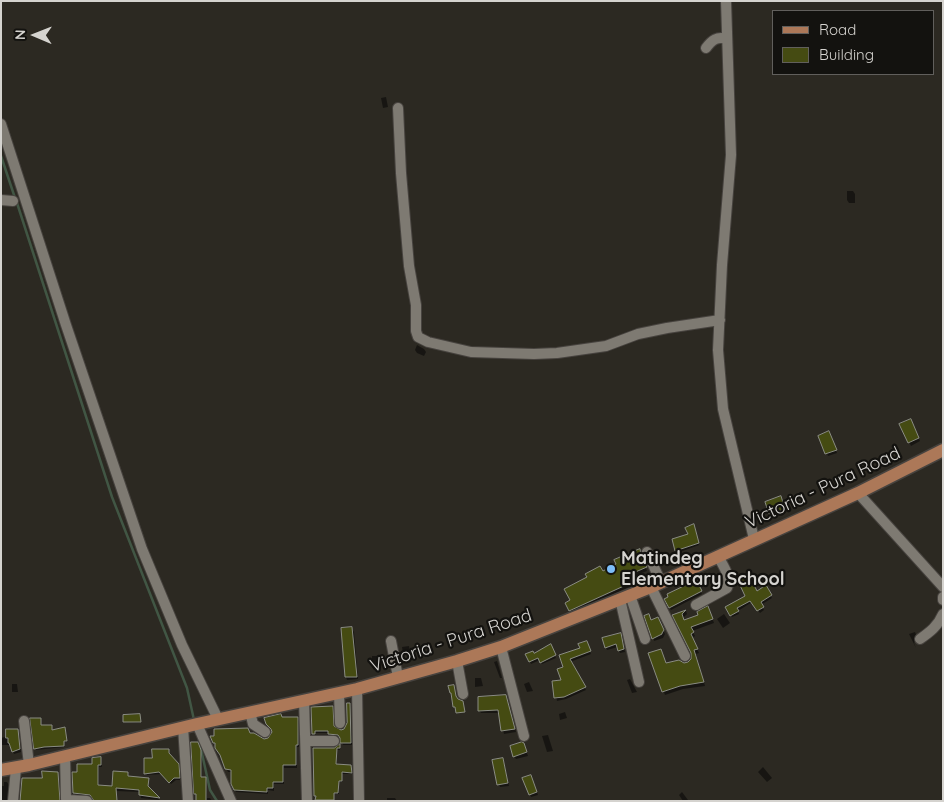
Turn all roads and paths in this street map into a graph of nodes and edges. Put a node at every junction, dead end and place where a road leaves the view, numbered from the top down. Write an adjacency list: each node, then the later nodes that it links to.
1 (726, 1): 2 (street)
2 (727, 39): 3 (street); 8 (street)
3 (706, 48)
4 (398, 108): 8 (street)
5 (1, 124): 32 (street)
6 (1, 200): 7 (street)
7 (13, 200)
8 (720, 320): 11 (street)
9 (943, 450): 10 (main road, Victoria - Pura Road)
10 (858, 493): 11 (main road, Victoria - Pura Road); 15 (street)
11 (754, 539): 13 (main road, Victoria - Pura Road)
12 (647, 552): 14 (street)
13 (718, 556): 14 (main road, Victoria - Pura Road); 17 (street)
14 (656, 585): 16 (main road, Victoria - Pura Road); 23 (street)
15 (943, 587)
16 (625, 597): 19 (street); 22 (main road, Victoria - Pura Road); 26 (street)
17 (696, 605)
18 (943, 614): 20 (street)
19 (644, 639)
20 (920, 639)
21 (391, 640): 25 (street)
22 (500, 647): 24 (main road, Victoria - Pura Road); 38 (street)
23 (686, 656)
24 (457, 661): 25 (main road, Victoria - Pura Road); 29 (street)
25 (398, 676): 27 (main road, Victoria - Pura Road)
26 (639, 682)
27 (357, 688): 28 (main road, Victoria - Pura Road); 45 (street)
28 (339, 693): 30 (main road, Victoria - Pura Road); 35 (street)
29 (463, 694)
30 (304, 700): 31 (main road, Victoria - Pura Road); 39 (street)
31 (250, 712): 32 (main road, Victoria - Pura Road); 37 (street)
32 (218, 719): 34 (main road, Victoria - Pura Road)
33 (24, 721): 42 (street)
34 (197, 724): 36 (main road, Victoria - Pura Road); 46 (street)
35 (340, 724)
36 (183, 727): 41 (main road, Victoria - Pura Road); 49 (street)
37 (265, 732)
38 (524, 736)
39 (306, 741): 40 (street); 50 (street)
40 (334, 741)
41 (65, 756): 42 (main road, Victoria - Pura Road); 48 (street)
42 (29, 765): 43 (main road, Victoria - Pura Road)
43 (16, 768): 44 (main road, Victoria - Pura Road); 47 (street)
44 (1, 770)
45 (359, 786): 51 (street); 52 (street)
46 (227, 799)
47 (13, 801)
48 (86, 801)
49 (188, 801)
50 (307, 801)
51 (353, 801)
52 (359, 801)

